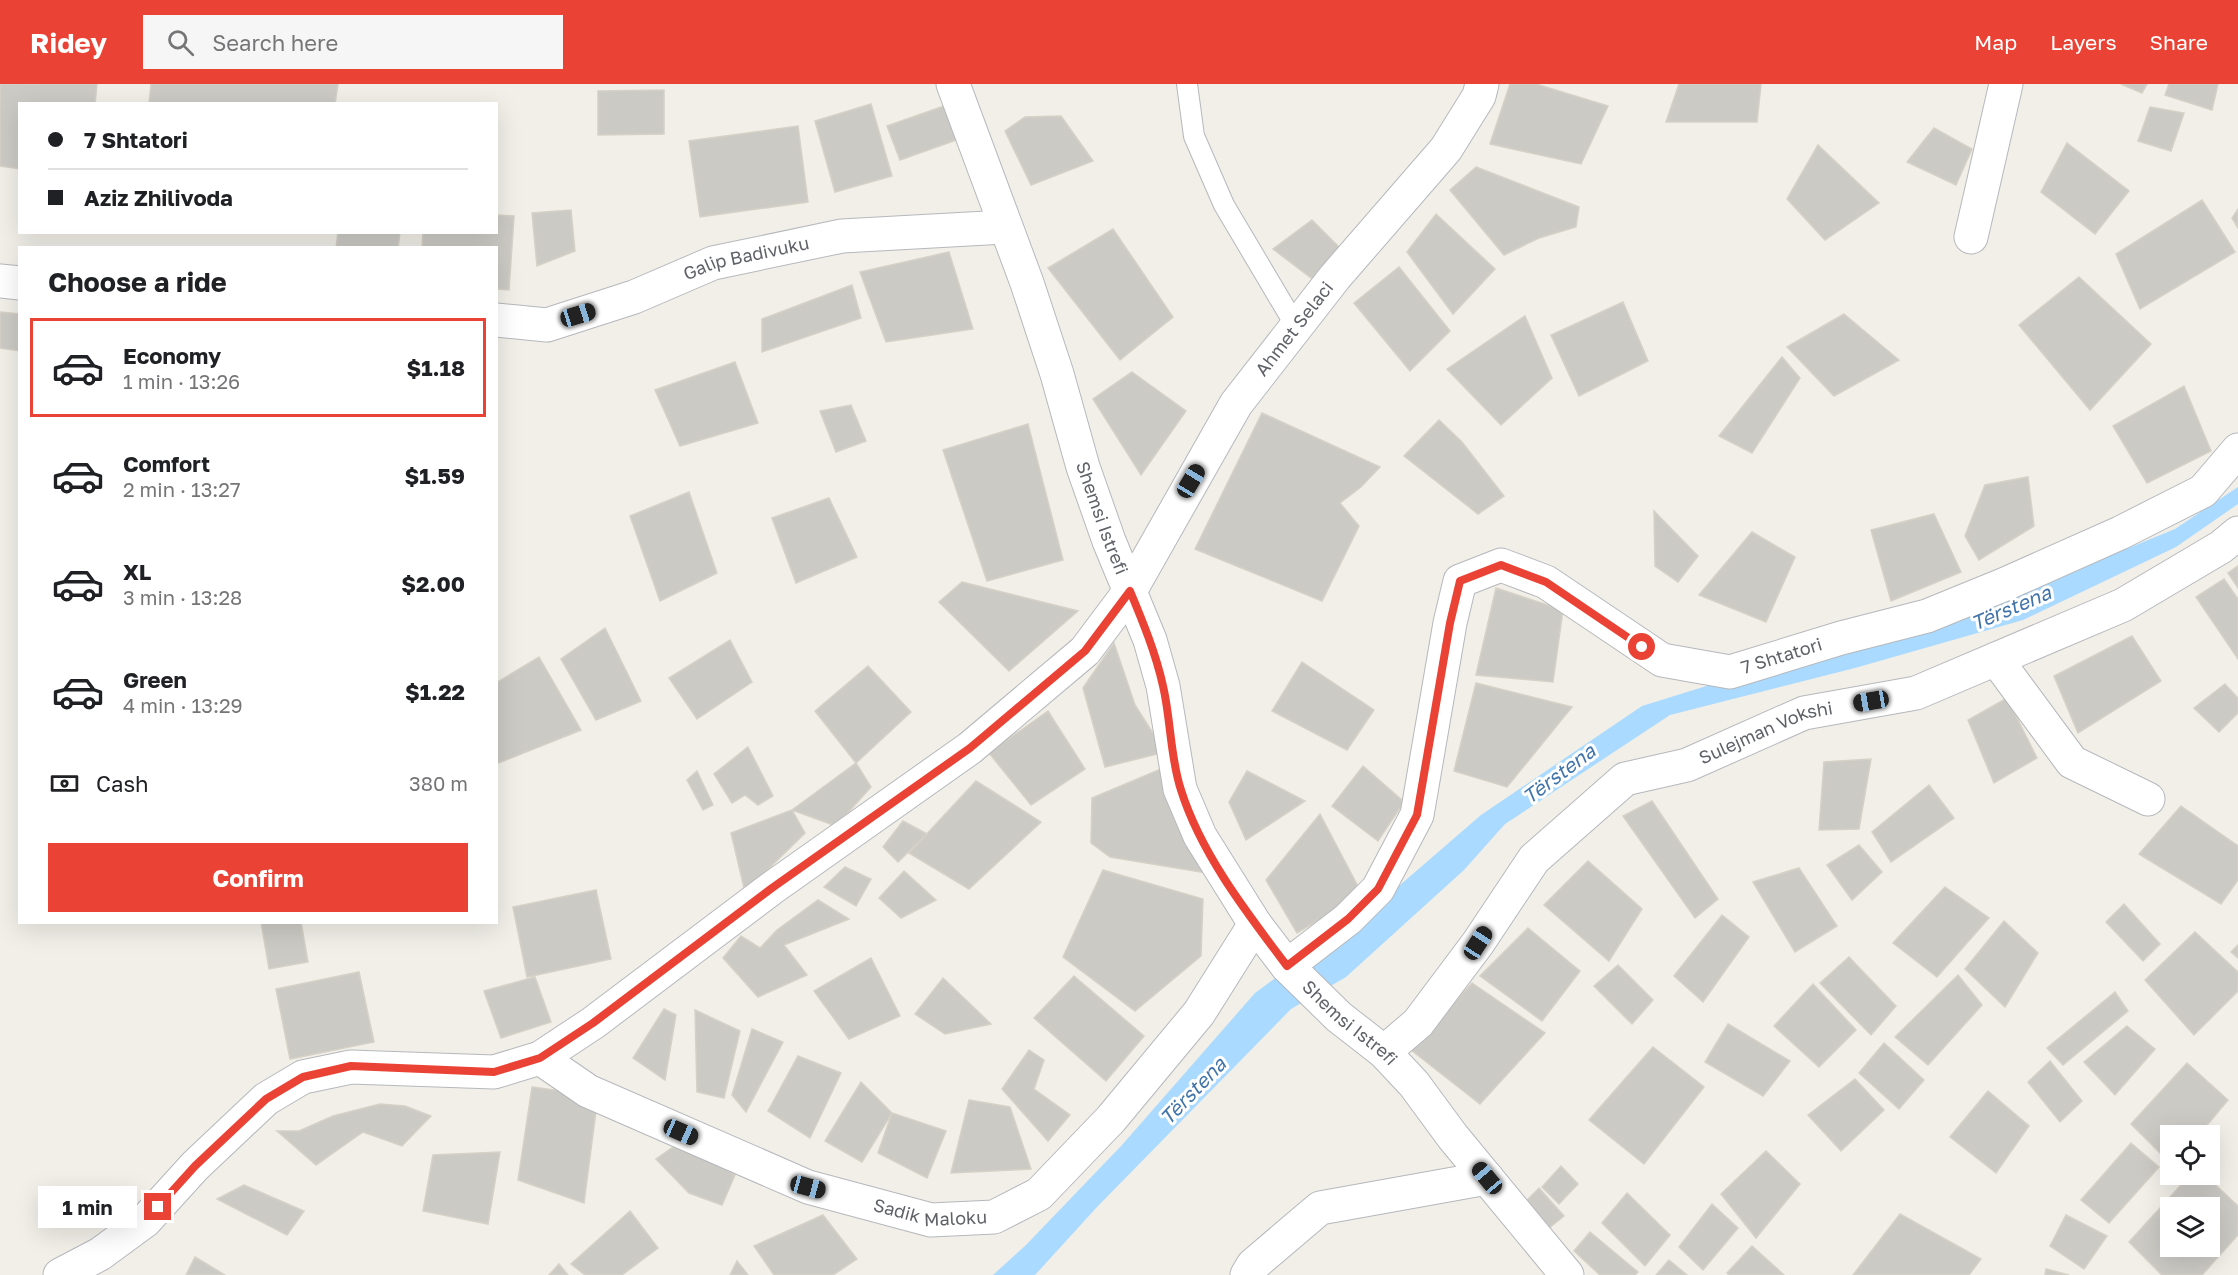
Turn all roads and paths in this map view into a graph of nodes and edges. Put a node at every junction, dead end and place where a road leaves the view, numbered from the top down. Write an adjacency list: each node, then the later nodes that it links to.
1 (953, 84): 5 (street, Shemsi Istrefi)
2 (1187, 84): 10 (lane)
3 (1482, 84): 10 (street, Ahmet Selaci)
4 (2006, 84): 6 (street)
5 (1005, 227): 9 (street, Galip Badivuku); 13 (street, Shemsi Istrefi)
6 (1971, 237)
7 (0, 281): 8 (street)
8 (18, 283)
9 (498, 320)
10 (1297, 328): 13 (street, Ahmet Selaci)
11 (2238, 450): 17 (street, 7 Shtatori)
12 (2238, 533): 14 (street, Sulejman Vokshi)
13 (1130, 591): 16 (street, Shemsi Istrefi); 19 (street, Ahmet Selaci)
14 (1996, 658): 15 (street); 18 (street, Sulejman Vokshi)
15 (2148, 799)
16 (1255, 924): 17 (street, Shemsi Istrefi); 19 (street, Sadik Maloku)
17 (1287, 966): 18 (street, Shemsi Istrefi)
18 (1384, 1052): 20 (street, Shemsi Istrefi)
19 (540, 1058): 21 (street, Ahmet Selaci)
20 (1487, 1178): 22 (street); 23 (street, Shemsi Istrefi)
21 (60, 1275)
22 (1247, 1275)
23 (1567, 1275)

